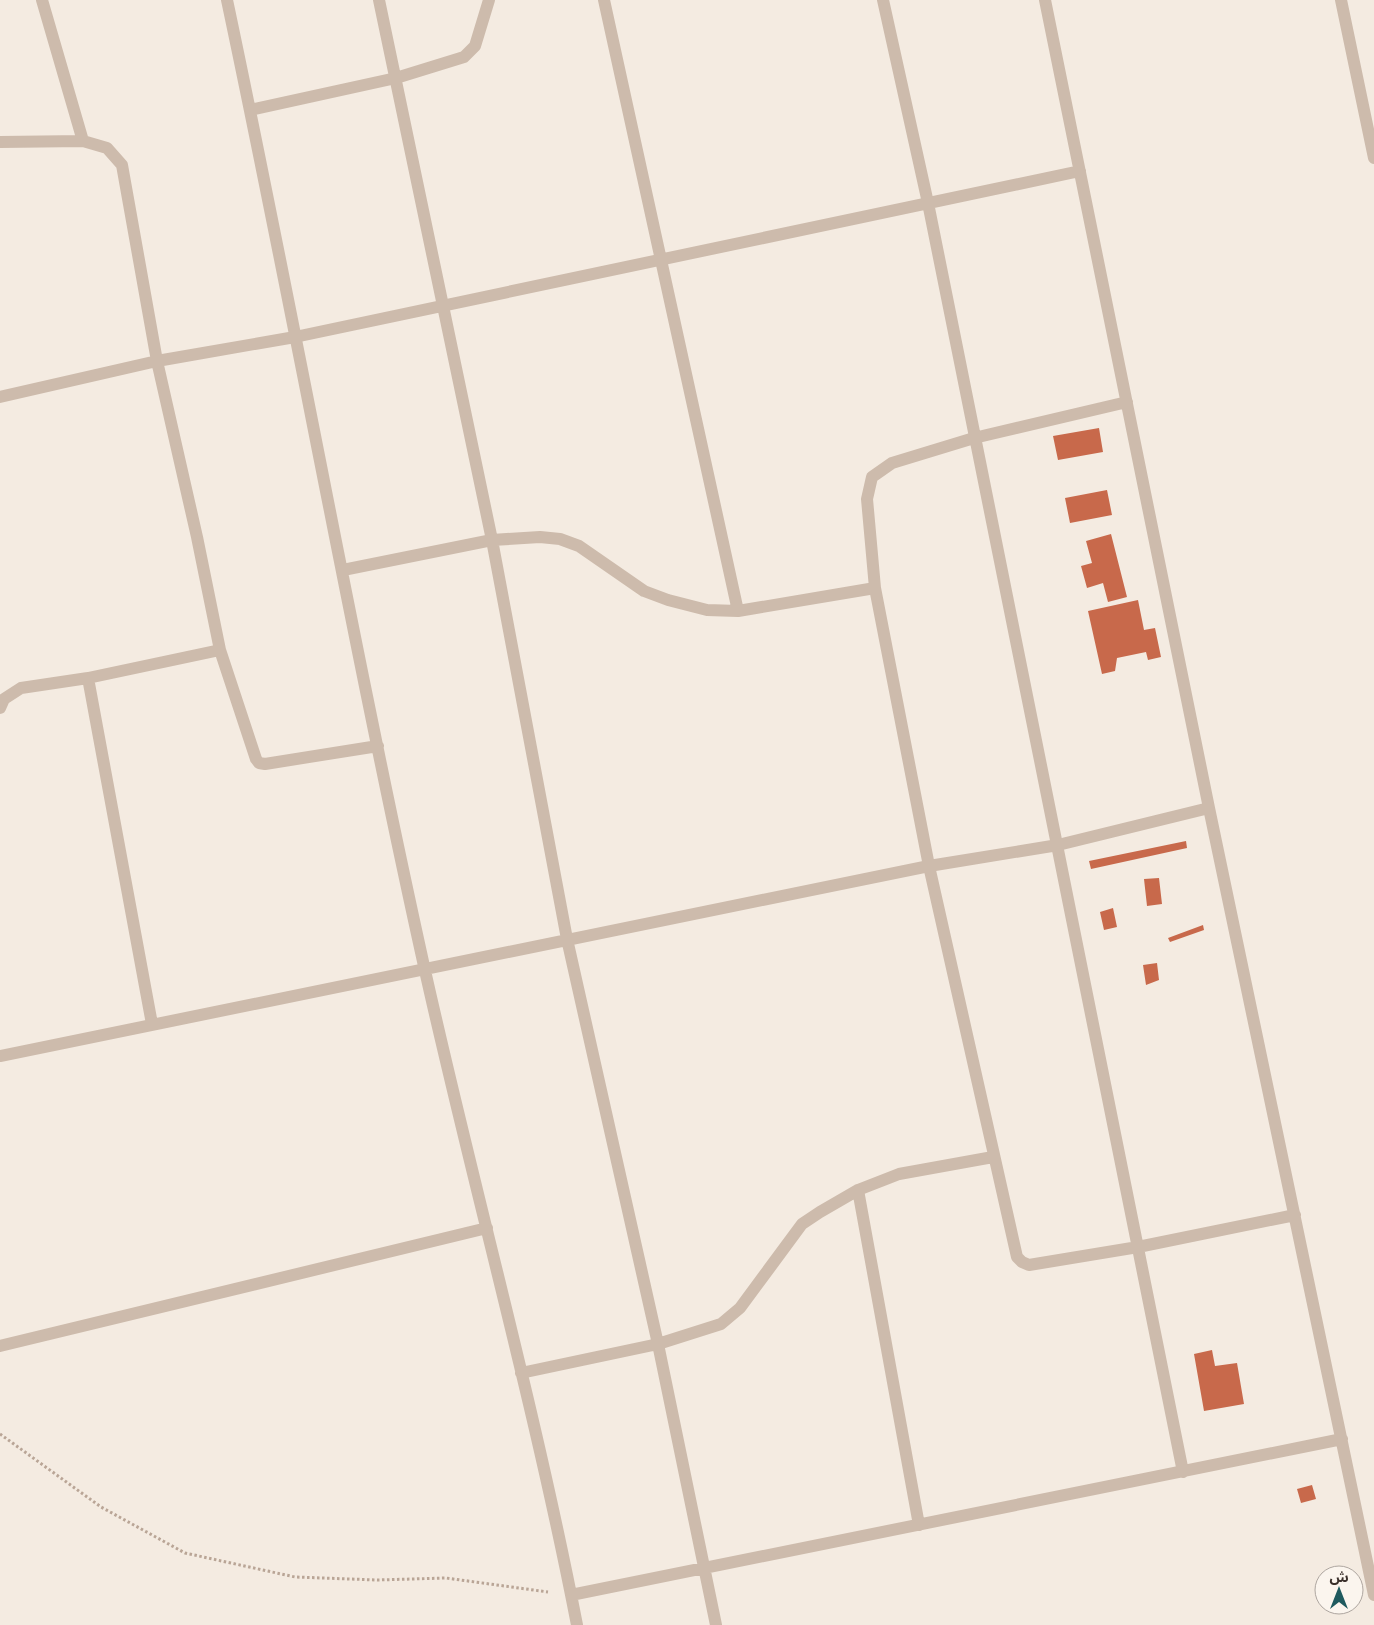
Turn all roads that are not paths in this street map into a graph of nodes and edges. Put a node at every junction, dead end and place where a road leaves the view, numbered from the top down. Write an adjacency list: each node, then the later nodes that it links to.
1 (42, 0): 11 (street)
2 (227, 0): 10 (street)
3 (379, 0): 9 (street)
4 (489, 0): 9 (street)
5 (604, 0): 16 (street)
6 (883, 0): 15 (street)
7 (1045, 0): 14 (street)
8 (1342, 0): 13 (street)
9 (396, 78): 10 (street); 17 (street)
10 (250, 110): 18 (street)
11 (83, 141): 12 (street); 19 (street)
12 (0, 142)
13 (1374, 158)
14 (1080, 171): 15 (street); 21 (street)
15 (928, 203): 16 (street); 22 (street)
16 (661, 259): 17 (street); 26 (street)
17 (442, 306): 18 (street); 23 (street)
18 (295, 337): 19 (street); 24 (street)
19 (157, 361): 20 (street); 27 (street)
20 (0, 397)
21 (1128, 402): 22 (street); 31 (street)
22 (974, 438): 25 (street); 32 (street)
23 (492, 540): 24 (street); 26 (street); 34 (street)
24 (343, 570): 30 (street)
25 (875, 588): 26 (street); 33 (street)
26 (738, 611)
27 (220, 650): 28 (street); 30 (street)
28 (88, 678): 29 (street); 36 (street)
29 (0, 708)
30 (378, 746): 35 (street)
31 (1209, 808): 32 (street); 40 (street)
32 (1058, 845): 33 (street); 42 (street)
33 (929, 866): 34 (street); 38 (street)
34 (567, 939): 35 (street); 43 (street)
35 (424, 968): 36 (street); 41 (street)
36 (152, 1024): 37 (street)
37 (0, 1056)
38 (993, 1157): 39 (street); 42 (street)
39 (858, 1190): 43 (street); 48 (street)
40 (1295, 1215): 42 (street); 46 (street)
41 (487, 1228): 44 (street); 45 (street)
42 (1138, 1246): 47 (street)
43 (658, 1344): 45 (street); 49 (street)
44 (0, 1346)
45 (521, 1373): 51 (street)
46 (1342, 1439): 47 (street); 50 (street)
47 (1183, 1472): 48 (street)
48 (919, 1525): 49 (street)
49 (704, 1569): 51 (street); 53 (street)
50 (1374, 1594)
51 (571, 1595): 52 (street)
52 (576, 1625)
53 (716, 1625)

